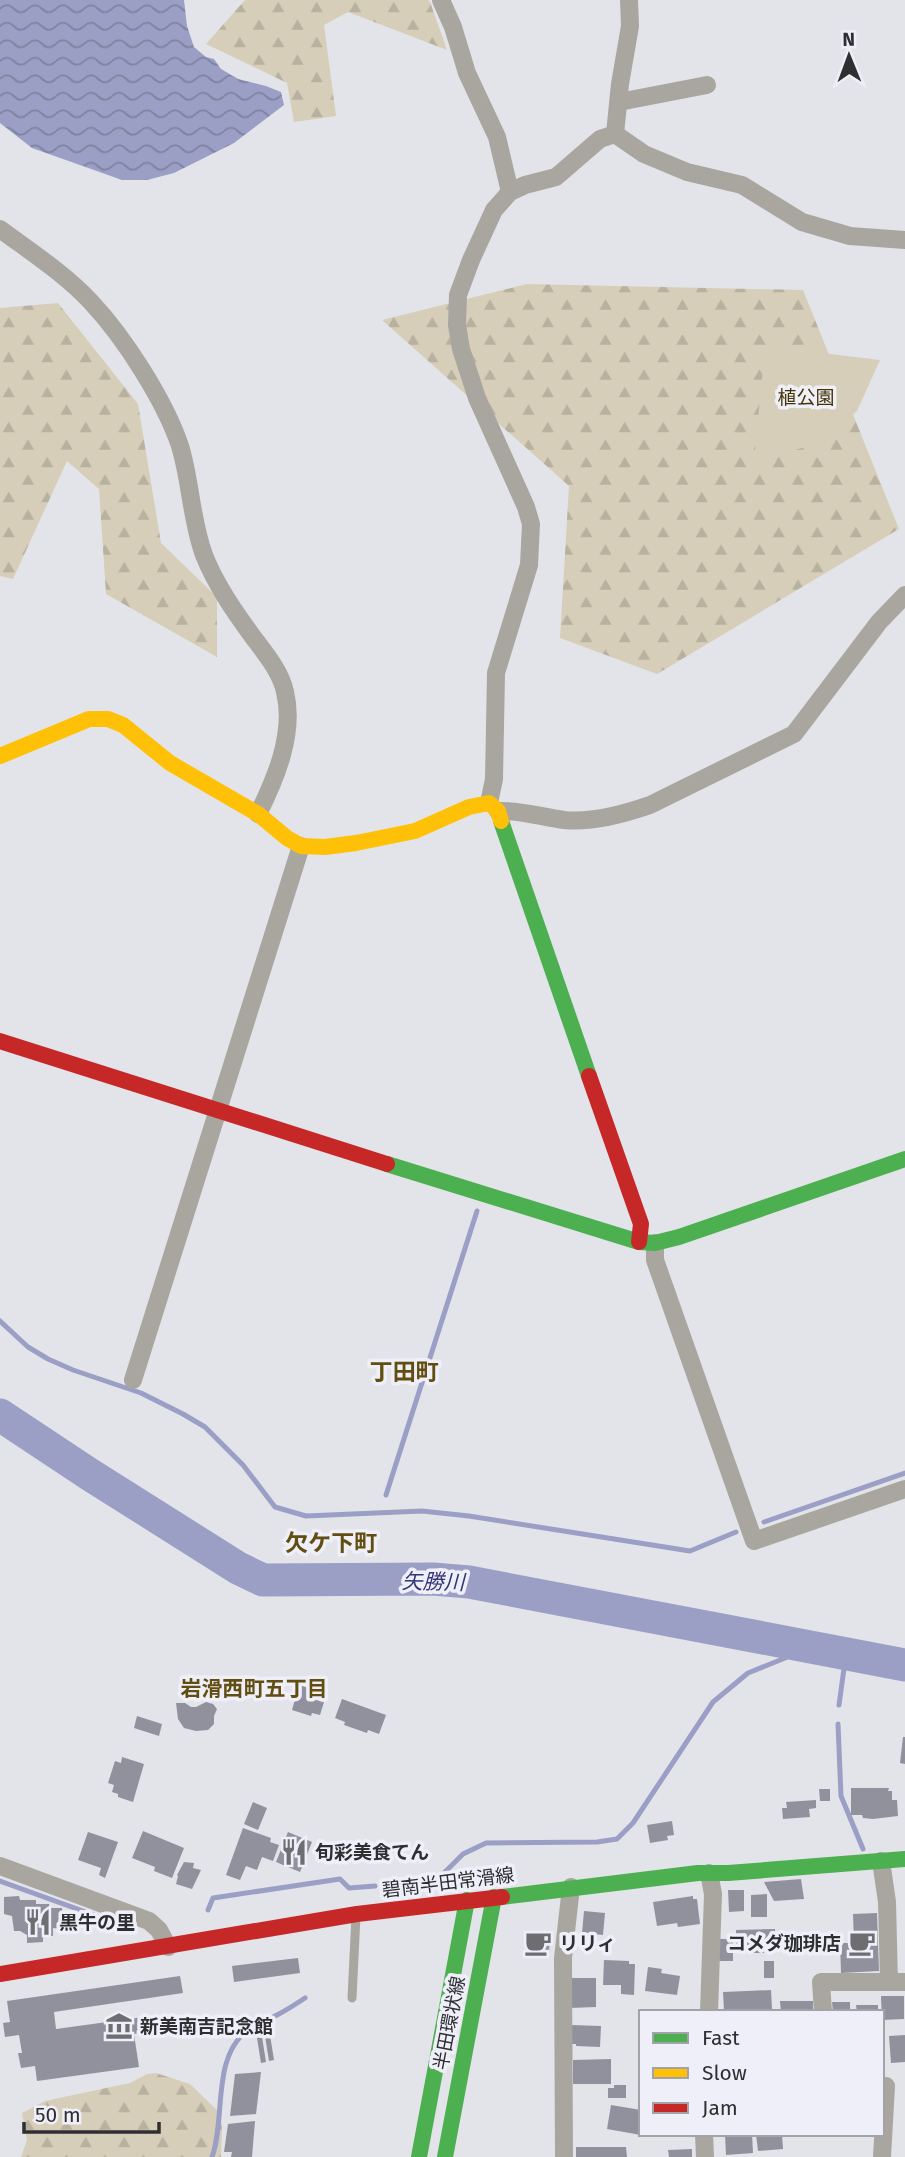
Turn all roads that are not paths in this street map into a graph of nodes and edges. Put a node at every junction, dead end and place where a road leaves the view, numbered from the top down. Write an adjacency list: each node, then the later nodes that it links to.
1 (441, 0): 6 (street)
2 (629, 0): 4 (street)
3 (707, 85): 4 (street)
4 (620, 102): 5 (street)
5 (615, 134): 6 (street); 8 (street)
6 (510, 192): 11 (street)
7 (0, 229): 12 (street)
8 (905, 240)
9 (905, 595): 11 (street)
10 (0, 756): 12 (street)
11 (493, 807): 13 (street); 17 (street)
12 (258, 814): 13 (street)
13 (301, 846): 15 (street)
14 (0, 1041): 15 (street)
15 (217, 1111): 17 (street); 18 (street)
16 (905, 1159): 17 (street)
17 (647, 1242): 19 (street)
18 (133, 1380)
19 (905, 1489)
20 (905, 1859): 21 (street, 碧南半田常滑線)
21 (881, 1861): 23 (street, 碧南半田常滑線); 30 (street)
22 (0, 1866): 28 (street)
23 (709, 1873): 24 (street, 碧南半田常滑線); 32 (street)
24 (571, 1887): 25 (street, 碧南半田常滑線); 40 (street)
25 (494, 1896): 26 (street, 碧南半田常滑線); 39 (street, 半田環状線)
26 (467, 1900): 27 (street, 碧南半田常滑線); 38 (street, 半田環状線)
27 (356, 1914): 28 (street, 碧南半田常滑線); 31 (lane)
28 (168, 1947): 29 (street, 碧南半田常滑線)
29 (0, 1974)
30 (897, 1982): 33 (street)
31 (352, 1998)
32 (709, 2010)
33 (823, 2010)
34 (905, 2085): 35 (street)
35 (884, 2086)
36 (704, 2136): 41 (street)
37 (883, 2136): 42 (street)
38 (419, 2157)
39 (445, 2157)
40 (564, 2157)
41 (705, 2157)
42 (882, 2157)

